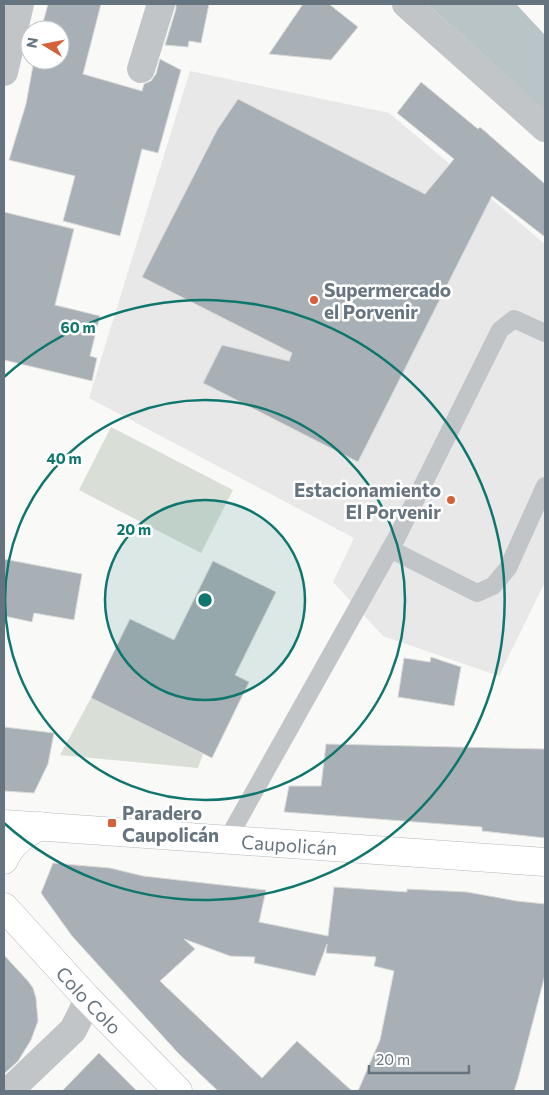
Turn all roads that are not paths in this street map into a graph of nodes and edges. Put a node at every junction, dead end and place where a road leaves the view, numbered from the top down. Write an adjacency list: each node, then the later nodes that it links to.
1 (20, 4): 5 (street)
2 (161, 4): 4 (street)
3 (406, 4): 6 (street)
4 (140, 69)
5 (4, 72)
6 (545, 128)
7 (545, 333): 9 (lane)
8 (545, 486): 9 (lane)
9 (390, 549): 12 (lane)
10 (4, 824): 11 (main road, Caupolicán)
11 (40, 826): 12 (main road, Caupolicán); 13 (main road)
12 (227, 840): 14 (main road, Caupolicán)
13 (4, 860)
14 (545, 862)
15 (4, 907): 16 (main road, Colo Colo)
16 (86, 997): 17 (street); 18 (main road, Colo Colo)
17 (9, 1091)
18 (178, 1091)

